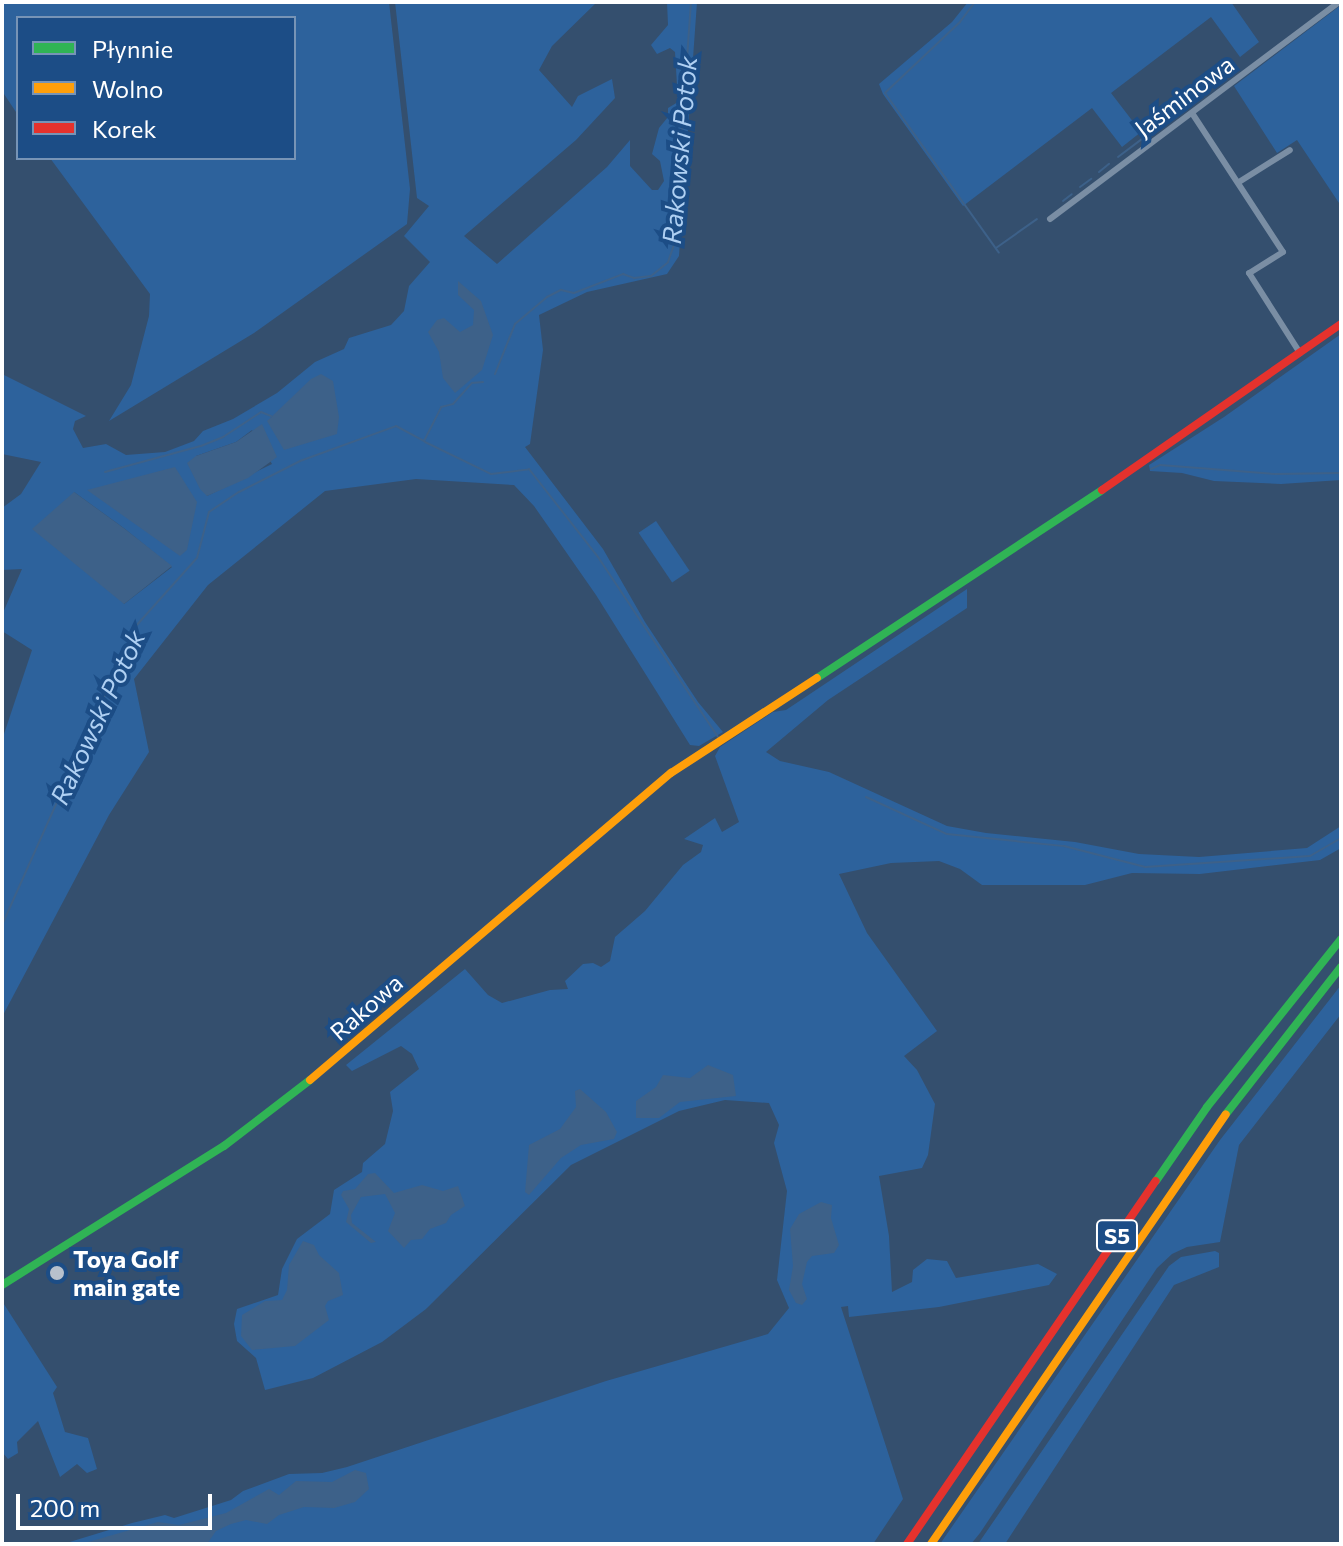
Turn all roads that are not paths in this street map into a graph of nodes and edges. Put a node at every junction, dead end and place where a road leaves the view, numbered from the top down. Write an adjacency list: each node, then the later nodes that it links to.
1 (1339, 2): 2 (street, Jaśminowa)
2 (1192, 113): 4 (street); 5 (street, Jaśminowa)
3 (1290, 150): 4 (street)
4 (1239, 182): 7 (street)
5 (1050, 219)
6 (1341, 324): 7 (main road, Rakowa)
7 (1300, 353): 10 (main road, Rakowa)
8 (1341, 939): 11 (main road, S5)
9 (1341, 967): 12 (main road, S5)
10 (2, 1285)
11 (907, 1544)
12 (931, 1544)

